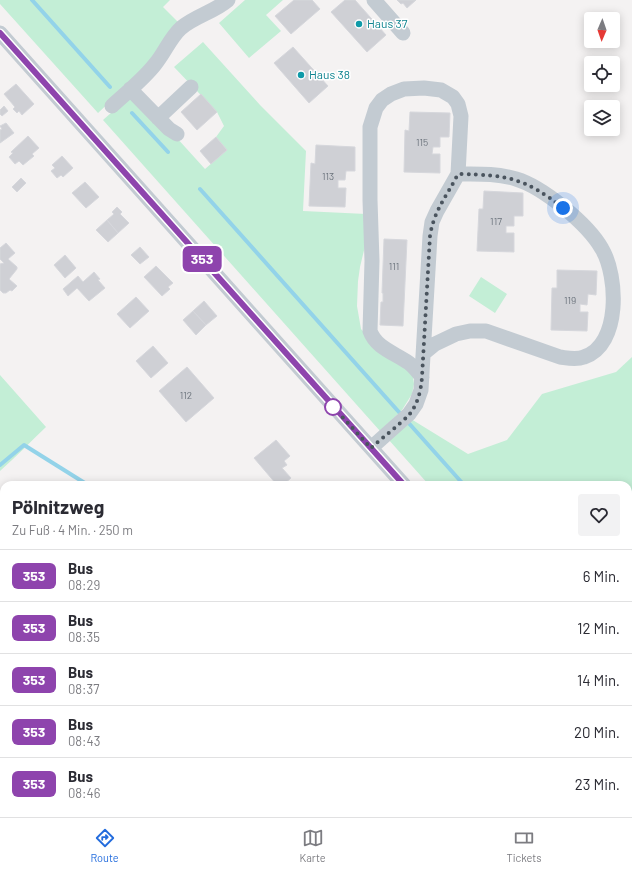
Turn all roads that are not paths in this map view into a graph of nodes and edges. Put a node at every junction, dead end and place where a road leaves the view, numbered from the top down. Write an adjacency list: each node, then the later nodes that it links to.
1 (228, 0): 6 (street)
2 (374, 0): 3 (street)
3 (403, 33)
4 (2, 40): 13 (street)
5 (191, 87): 8 (street)
6 (130, 89): 7 (street); 8 (street)
7 (112, 106)
8 (158, 118): 9 (street)
9 (177, 134)
10 (458, 174): 11 (street); 11 (street); 12 (street)
11 (424, 353): 12 (street)
12 (422, 377): 13 (street)
13 (371, 448): 14 (street)
14 (400, 481)

